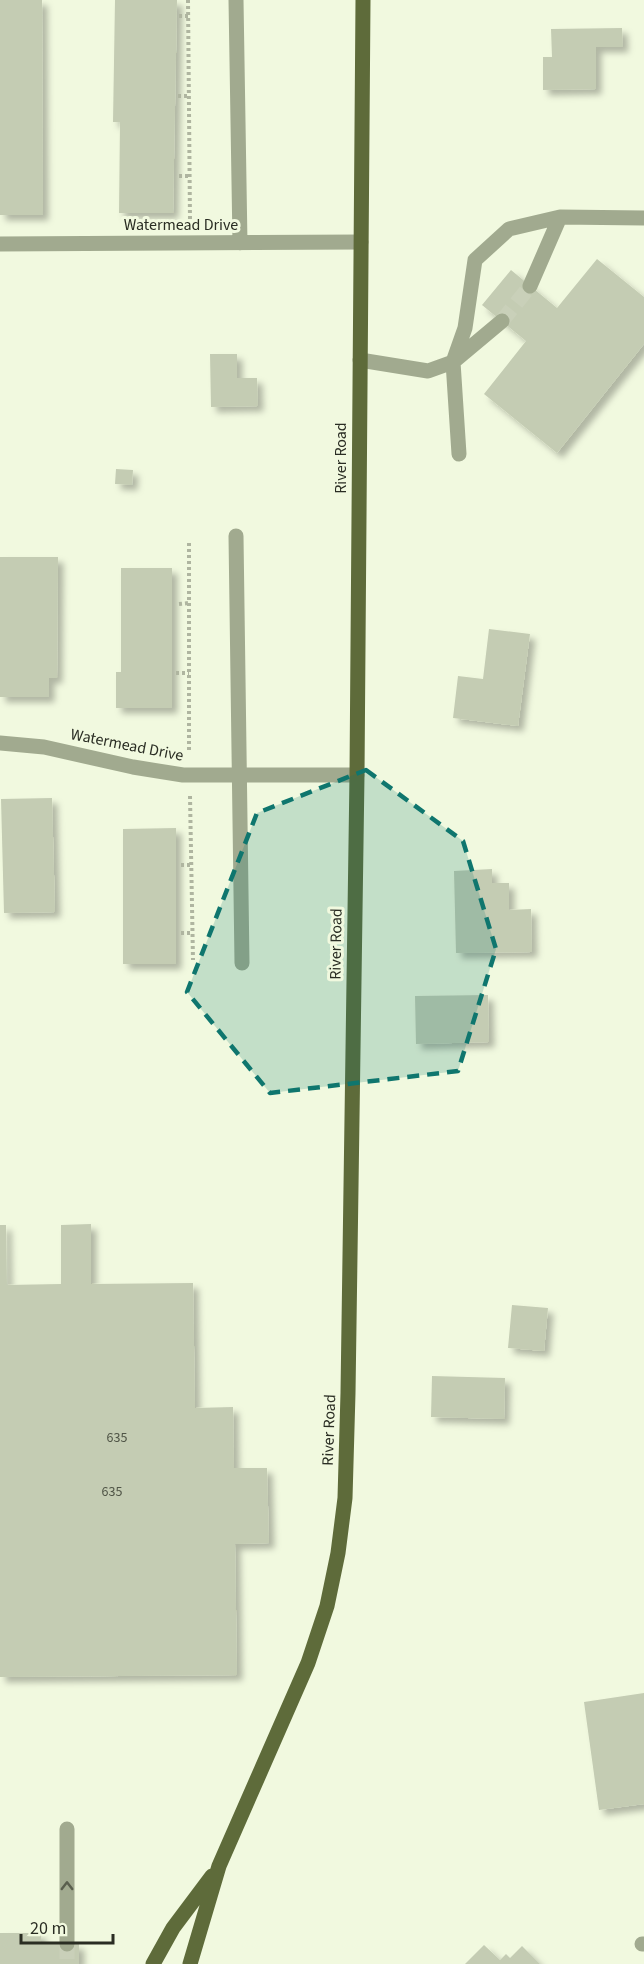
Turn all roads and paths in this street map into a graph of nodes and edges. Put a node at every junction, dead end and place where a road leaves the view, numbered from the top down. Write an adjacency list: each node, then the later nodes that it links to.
1 (188, 0): 5 (path)
2 (236, 0): 14 (street)
3 (363, 0): 13 (main road, River Road)
4 (179, 16): 5 (path)
5 (188, 16): 7 (path)
6 (178, 96): 7 (path)
7 (189, 96): 9 (path)
8 (179, 176): 9 (path)
9 (190, 176): 12 (path)
10 (560, 217): 11 (street); 16 (street); 19 (street)
11 (644, 218)
12 (190, 223)
13 (362, 242): 14 (street, Watermead Drive); 18 (main road, River Road)
14 (240, 243): 15 (street, Watermead Drive)
15 (0, 244)
16 (530, 286)
17 (502, 321): 19 (street)
18 (360, 360): 19 (street); 30 (main road, River Road)
19 (453, 362): 20 (street)
20 (459, 454)
21 (236, 536): 29 (street)
22 (189, 543): 23 (path)
23 (189, 603): 24 (path); 26 (path)
24 (179, 604)
25 (176, 673): 26 (path)
26 (189, 673): 28 (path)
27 (0, 743): 29 (street, Watermead Drive)
28 (189, 755)
29 (238, 775): 30 (street, Watermead Drive); 37 (street)
30 (357, 775): 39 (main road, River Road)
31 (190, 794): 33 (path)
32 (181, 865): 33 (path)
33 (192, 865): 35 (path)
34 (181, 933): 35 (path)
35 (193, 933): 36 (path)
36 (194, 960)
37 (242, 963)
38 (67, 1829): 40 (street, one-way to 38)
39 (219, 1866): 41 (main road, River Road); 42 (main road, River Road)
40 (67, 1944)
41 (153, 1964)
42 (190, 1964)

